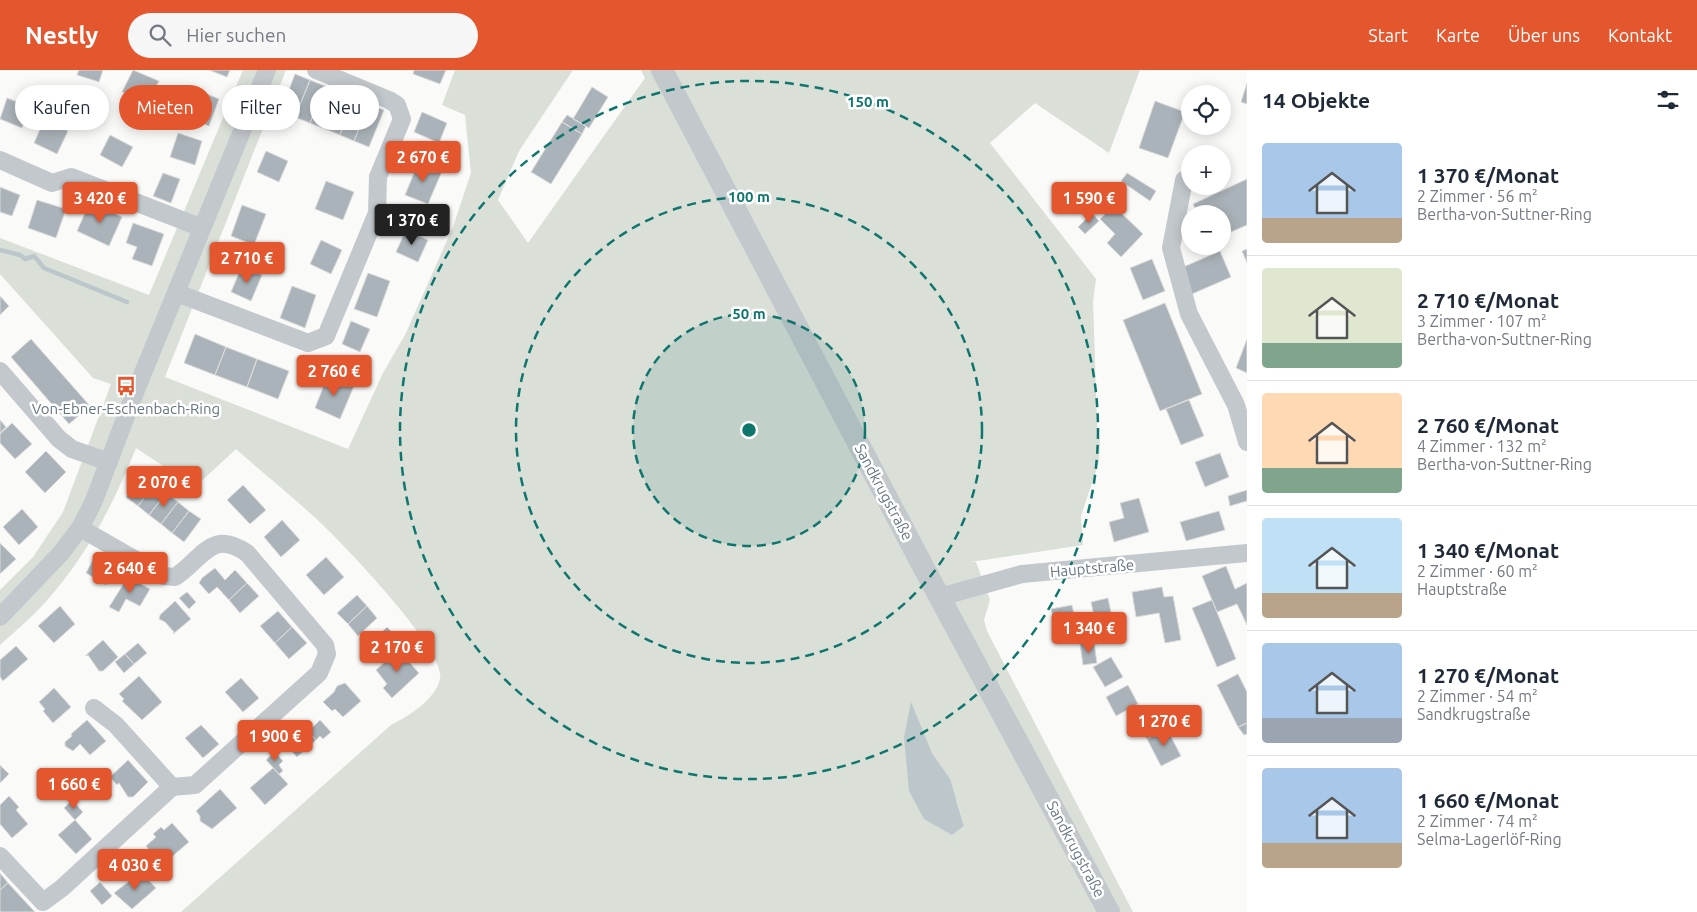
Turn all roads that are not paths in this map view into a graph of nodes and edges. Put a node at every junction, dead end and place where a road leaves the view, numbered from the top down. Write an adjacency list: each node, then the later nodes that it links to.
1 (267, 70): 6 (street)
2 (316, 70): 7 (street)
3 (662, 70): 13 (street, Sandkrugstraße)
4 (0, 160): 6 (street)
5 (1181, 195): 9 (street)
6 (202, 228): 7 (street)
7 (177, 293): 10 (street)
8 (0, 371): 10 (street)
9 (1247, 442)
10 (110, 462): 11 (street)
11 (80, 528): 14 (street); 16 (street)
12 (1247, 553): 13 (street, Hauptstraße)
13 (940, 597): 18 (street, Sandkrugstraße)
14 (0, 617)
15 (94, 708): 16 (street)
16 (172, 787): 17 (street)
17 (0, 856)
18 (1109, 912)

